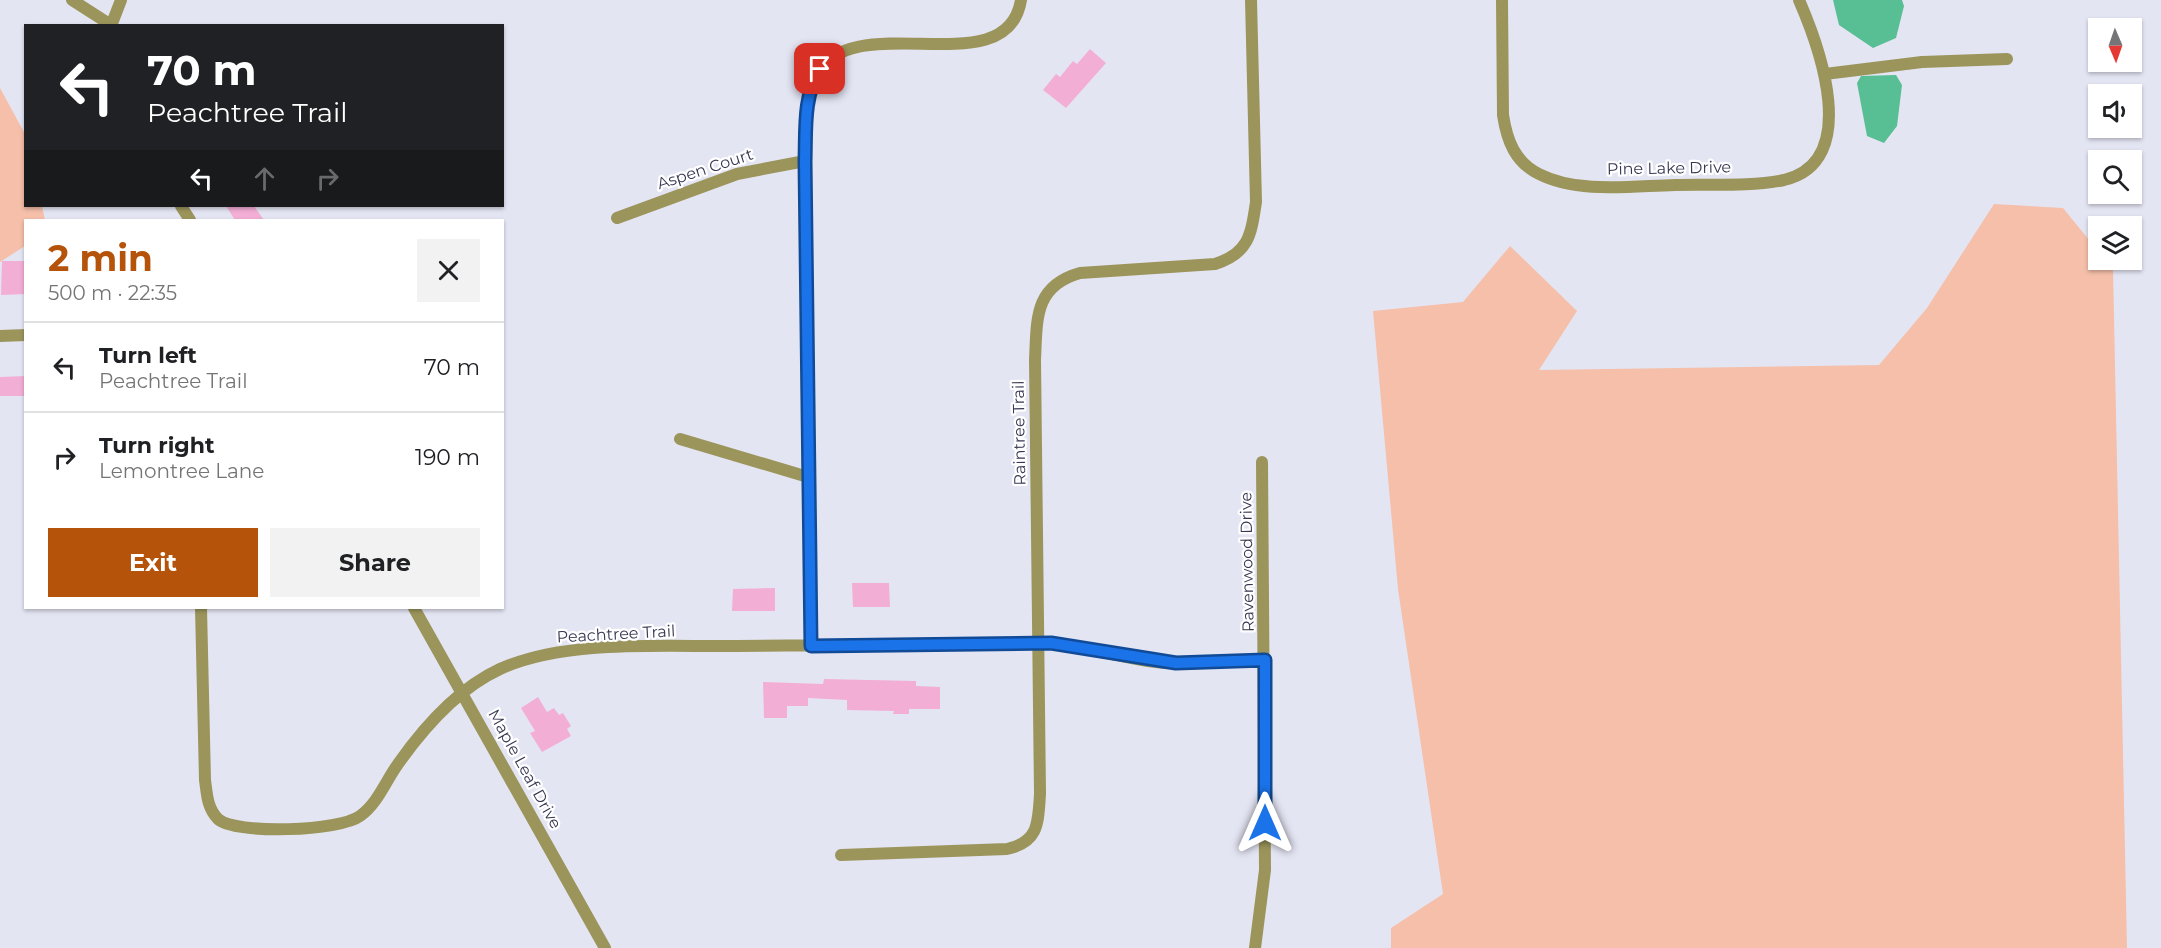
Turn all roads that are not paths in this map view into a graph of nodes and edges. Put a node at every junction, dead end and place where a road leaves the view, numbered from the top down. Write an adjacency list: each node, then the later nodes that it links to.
1 (72, 0): 7 (street)
2 (121, 0): 8 (street)
3 (1020, 0): 11 (street)
4 (1251, 0): 20 (street, Raintree Trail)
5 (1502, 0): 10 (street, Pine Lake Drive)
6 (1799, 0): 10 (street, Pine Lake Drive)
7 (109, 24)
8 (111, 24)
9 (2007, 59): 10 (street)
10 (1826, 74)
11 (805, 161): 12 (street, Aspen Court); 17 (street)
12 (617, 218)
13 (24, 335): 14 (street)
14 (0, 336)
15 (680, 439): 17 (street)
16 (1262, 462): 22 (street, Ravenwood Drive)
17 (808, 477): 21 (street)
18 (201, 609): 23 (street, Peachtree Trail)
19 (415, 609): 23 (street, Maple Leaf Drive)
20 (1038, 643): 21 (street, Peachtree Trail); 22 (street, Peachtree Trail); 24 (street, Raintree Trail)
21 (811, 646): 23 (street, Peachtree Trail)
22 (1265, 660): 26 (street, Ravenwood Drive)
23 (463, 693): 25 (street, Maple Leaf Drive)
24 (841, 855)
25 (605, 948)
26 (1255, 948)

